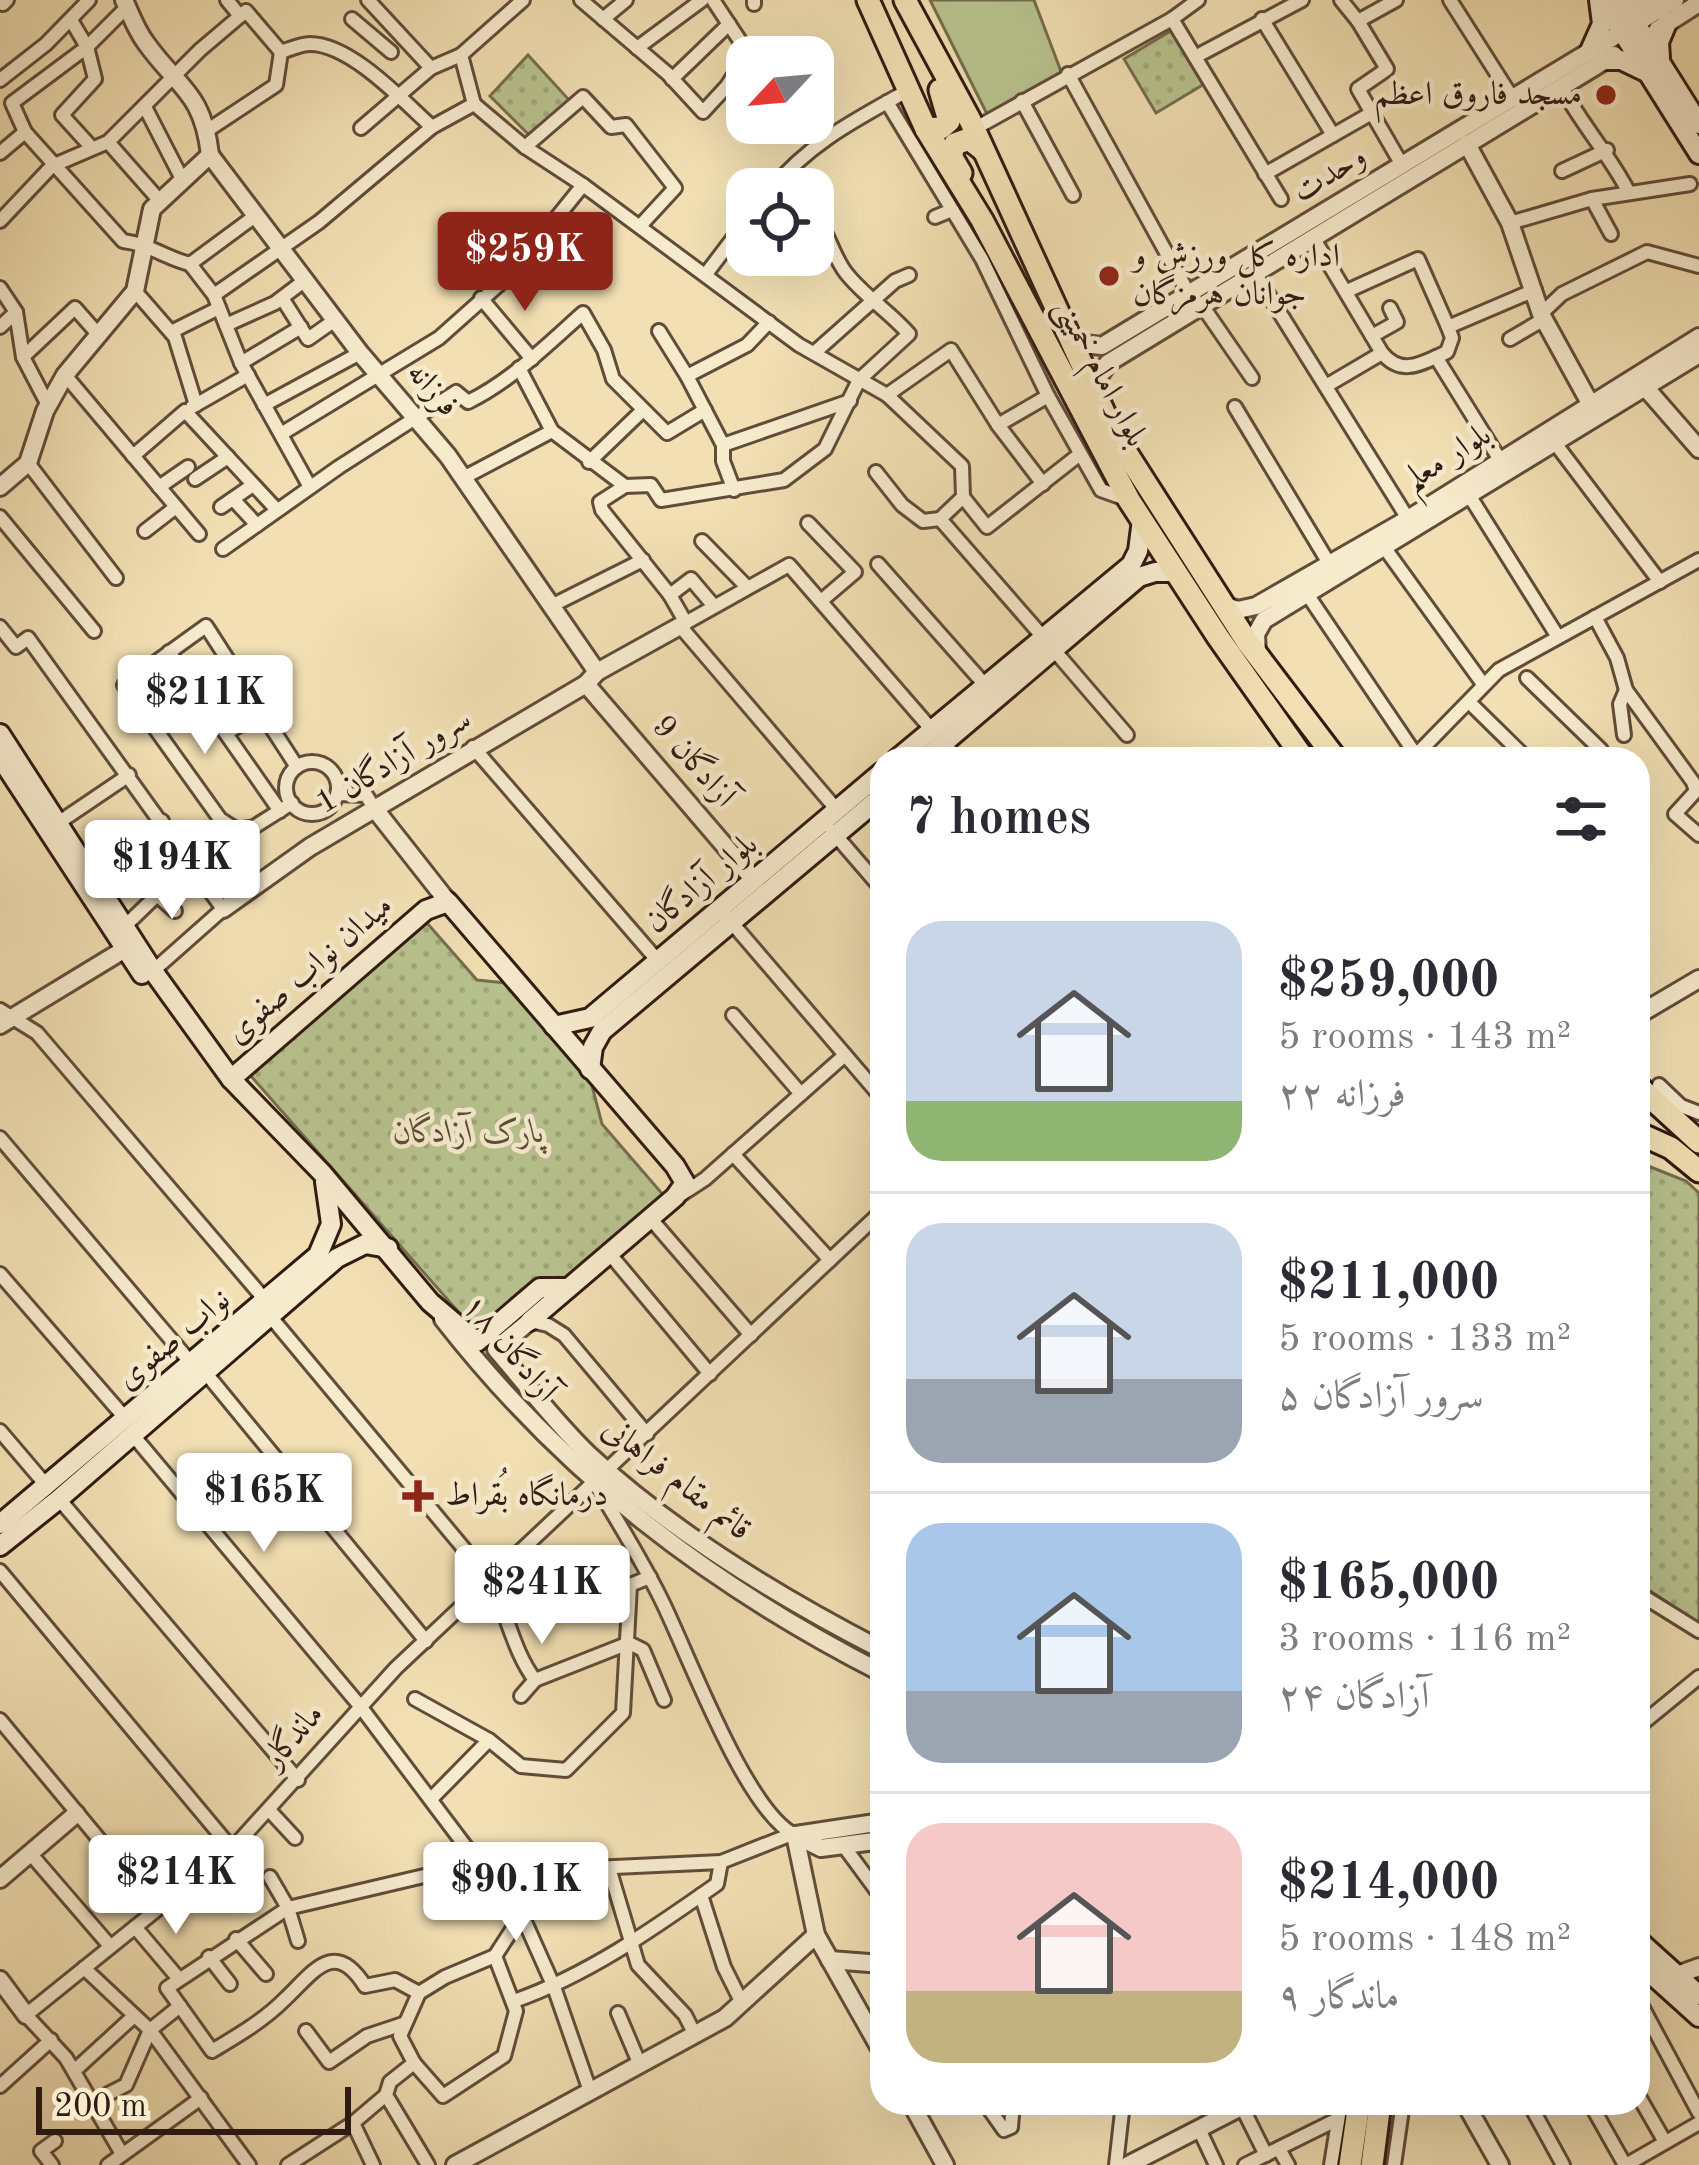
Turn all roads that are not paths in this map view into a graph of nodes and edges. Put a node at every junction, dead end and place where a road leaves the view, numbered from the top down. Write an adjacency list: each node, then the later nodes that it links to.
1 (89, 0): 25 (street)
2 (227, 0): 21 (street)
3 (368, 0): 31 (street)
4 (523, 0): 36 (street)
5 (581, 0): 22 (street)
6 (626, 0): 22 (street)
7 (702, 0): 33 (street)
8 (713, 0): 28 (street)
9 (868, 0): 50 (main road, بلوار امام خمینی)
10 (904, 0): 39 (main road, بلوار امام خمینی)
11 (1198, 0): 23 (street)
12 (1302, 0): 24 (street)
13 (1341, 0): 27 (street)
14 (1396, 0): 27 (street)
15 (1450, 0): 53 (street)
16 (1600, 0): 29 (main road); 38 (main road)
17 (1623, 0): 20 (main road); 29 (main road)
18 (126, 3): 32 (street); 42 (street)
19 (1699, 3): 20 (street, وحدت)
20 (1668, 10): 29 (street, وحدت); 40 (main road)
21 (243, 14): 34 (street); 42 (street)
22 (603, 19): 33 (street)
23 (1172, 19): 37 (street); 44 (street)
24 (1262, 19): 37 (street); 64 (street)
25 (71, 20): 32 (street); 46 (street)
26 (352, 20): 35 (street)
27 (1358, 21): 55 (street)
28 (730, 24): 30 (street); 45 (street)
29 (1635, 34): 38 (street, وحدت); 40 (main road)
30 (740, 36)
31 (404, 37): 35 (street); 41 (street)
32 (87, 47): 62 (street); 70 (street)
33 (637, 47): 45 (street)
34 (281, 52): 43 (street); 61 (street)
35 (391, 52): 43 (street)
36 (461, 55): 41 (street); 52 (street)
37 (1195, 57): 79 (street)
38 (1597, 57): 40 (main road); 47 (street, وحدت); 53 (street, وحدت)
39 (939, 67): 60 (main road); 65 (main road, بلوار امام خمینی)
40 (1656, 67): 57 (main road); 73 (main road)
41 (431, 68): 49 (street)
42 (175, 73): 54 (street); 61 (street)
43 (372, 74): 49 (street)
44 (1068, 74): 51 (street); 114 (street)
45 (672, 79): 48 (street)
46 (0, 80)
47 (1561, 86): 53 (street, وحدت); 71 (street)
48 (726, 87)
49 (398, 96): 58 (street); 59 (street)
50 (897, 96): 60 (main road, بلوار امام خمینی); 63 (street); 88 (street)
51 (1022, 100): 65 (street); 84 (street)
52 (474, 104): 58 (street); 69 (street)
53 (1516, 105): 56 (street, وحدت)
54 (145, 107): 66 (street); 80 (street)
55 (1370, 114): 64 (street); 75 (street)
56 (1485, 124): 68 (street, وحدت); 75 (street, وحدت)
57 (1699, 124)
58 (432, 127): 99 (street)
59 (361, 128)
60 (926, 129): 94 (main road, بلوار امام خمینی)
61 (208, 130): 74 (street)
62 (25, 132): 72 (street); 76 (street)
63 (834, 133)
64 (1333, 135): 79 (street)
65 (978, 139): 94 (main road); 129 (main road, بلوار امام خمینی)
66 (108, 142): 70 (street); 87 (street)
67 (817, 144): 77 (street)
68 (1468, 144): 92 (street); 96 (street, وحدت)
69 (525, 147): 82 (street); 93 (street)
70 (92, 148): 76 (street)
71 (1607, 150): 78 (street); 83 (street)
72 (0, 153)
73 (1699, 154)
74 (210, 155): 80 (street); 89 (street, فرزانه)
75 (1402, 165): 114 (street, وحدت)
76 (52, 166): 91 (street); 97 (street)
77 (797, 168)
78 (1562, 171)
79 (1264, 174): 85 (street)
80 (182, 179): 87 (street)
81 (1690, 184): 83 (street)
82 (583, 185): 93 (street); 113 (street)
83 (1628, 191): 86 (street)
84 (1073, 195)
85 (1281, 199)
86 (1592, 199): 92 (street); 95 (street)
87 (159, 200): 97 (street)
88 (952, 210): 90 (street); 101 (street)
89 (255, 216): 99 (street, فرزانه); 102 (street)
90 (935, 217)
91 (0, 221)
92 (1510, 223): 109 (street)
93 (640, 226): 105 (street)
94 (986, 228): 101 (street); 186 (main road, بلوار امام خمینی)
95 (1611, 234)
96 (1314, 239): 104 (street, وحدت); 111 (street)
97 (147, 243): 102 (street); 110 (street)
98 (726, 248): 105 (street)
99 (281, 251): 107 (street, فرزانه); 116 (street)
100 (834, 254): 115 (street)
101 (982, 259): 153 (street)
102 (190, 264): 116 (street)
103 (1699, 266): 119 (street)
104 (1255, 273): 114 (street, وحدت); 148 (street)
105 (706, 274): 121 (street)
106 (908, 275): 115 (street)
107 (304, 281): 112 (street); 120 (street, فرزانه)
108 (0, 289): 118 (street)
109 (1535, 290): 119 (street); 125 (street)
110 (135, 291): 127 (street); 128 (street)
111 (1346, 291): 125 (street); 130 (street)
112 (282, 298): 122 (street); 124 (street)
113 (481, 298): 140 (street); 144 (street)
114 (1195, 299): 136 (street, وحدت); 146 (street)
115 (872, 301): 134 (street); 147 (street)
116 (217, 302): 122 (street); 127 (street)
117 (1390, 308): 130 (street)
118 (16, 312): 123 (street); 138 (street)
119 (1543, 317): 132 (street); 157 (street)
120 (335, 320): 124 (street); 133 (street, فرزانه)
121 (769, 322): 134 (street); 145 (street)
122 (226, 325): 142 (street)
123 (0, 327)
124 (301, 327): 142 (street)
125 (1448, 327): 139 (street)
126 (659, 331): 145 (street)
127 (171, 332): 159 (street)
128 (97, 333): 138 (street); 143 (street)
129 (1065, 333): 136 (street); 150 (main road, بلوار امام خمینی)
130 (1372, 336): 135 (street)
131 (1699, 337): 151 (street, بلوار معلم)
132 (1510, 339)
133 (360, 353): 144 (street, فرزانه); 156 (street)
134 (814, 353): 147 (street)
135 (1382, 353): 139 (street); 148 (street)
136 (1105, 354): 150 (street, وحدت)
137 (1699, 354): 149 (street, بلوار معلم)
138 (23, 357): 155 (street)
139 (1436, 357): 174 (street)
140 (532, 359): 141 (street); 160 (street)
141 (519, 368): 162 (street); 164 (street)
142 (244, 369): 156 (street); 159 (street)
143 (65, 374): 155 (street); 170 (street)
144 (380, 375): 162 (street, فرزانه); 165 (street)
145 (687, 376): 161 (street)
146 (1252, 378)
147 (859, 380): 152 (street); 154 (street)
148 (1326, 386): 193 (street)
149 (1646, 388): 151 (street, بلوار معلم); 168 (street)
150 (1091, 389): 212 (main road, بلوار امام خمینی)
151 (1625, 392): 157 (street, بلوار معلم); 166 (street, بلوار معلم)
152 (887, 395): 163 (street); 185 (street)
153 (1048, 396): 163 (street); 169 (street)
154 (850, 401): 167 (street); 183 (street)
155 (48, 405): 173 (street)
156 (265, 405): 165 (street)
157 (1591, 405): 174 (street, بلوار معلم)
158 (1235, 407): 203 (street)
159 (190, 408): 170 (street); 171 (street)
160 (644, 410): 161 (street); 172 (street)
161 (705, 410): 167 (street)
162 (418, 417): 176 (street, فرزانه); 182 (street)
163 (998, 425): 177 (street)
164 (552, 431): 172 (street); 176 (street)
165 (281, 434): 182 (street)
166 (1555, 443): 174 (street, بلوار معلم); 206 (street)
167 (723, 445): 183 (street)
168 (1699, 449)
169 (1080, 454): 177 (street); 186 (street)
170 (133, 456): 181 (street)
171 (228, 457): 178 (street); 181 (street)
172 (589, 462): 179 (street)
173 (28, 463): 180 (street); 205 (street)
174 (1504, 466): 184 (street, بلوار معلم); 193 (street, بلوار معلم)
175 (876, 472): 190 (street)
176 (463, 478): 213 (street, فرزانه)
177 (1042, 484): 185 (street)
178 (253, 485): 188 (street); 194 (street)
179 (626, 486): 183 (street); 200 (street)
180 (0, 487)
181 (159, 487): 187 (street)
182 (310, 487): 188 (street)
183 (734, 490)
184 (1469, 495): 193 (street, بلوار معلم); 218 (street)
185 (962, 497): 190 (street)
186 (1130, 500): 191 (main road, بلوار امام خمینی)
187 (176, 507): 195 (street); 196 (street)
188 (278, 510): 194 (street)
189 (0, 517): 217 (street)
190 (940, 519): 219 (street)
191 (1142, 520): 204 (main road, بلوار امام خمینی); 219 (main road)
192 (808, 523): 210 (street)
193 (1411, 524): 198 (street, بلوار معلم); 203 (street, بلوار معلم)
194 (257, 525): 199 (street)
195 (146, 531)
196 (199, 534)
197 (702, 541): 207 (street)
198 (1384, 547): 203 (street, بلوار معلم); 225 (street)
199 (223, 549)
200 (643, 560): 209 (street); 213 (street)
201 (1699, 560): 206 (street)
202 (878, 564): 226 (street)
203 (1333, 570): 208 (street, بلوار معلم); 212 (street, بلوار معلم)
204 (1176, 572): 219 (main road); 236 (main road, بلوار امام خمینی)
205 (116, 578)
206 (1660, 582): 214 (street)
207 (747, 587): 210 (street); 211 (street)
208 (1307, 594): 221 (street, بلوار معلم); 238 (street)
209 (670, 595): 211 (street); 215 (street)
210 (821, 601): 235 (street)
211 (713, 605): 215 (street)
212 (1223, 605): 221 (main road, بلوار امام خمینی)
213 (551, 606): 223 (street, فرزانه)
214 (1595, 617): 218 (street); 227 (street)
215 (683, 624): 223 (street, سرور آزادگان 1); 252 (street)
216 (0, 628): 245 (street)
217 (94, 631)
218 (1558, 637): 225 (street)
219 (1048, 643): 226 (main road); 233 (street); 235 (main road)
220 (169, 652): 222 (street); 228 (street); 230 (street)
221 (1257, 656): 237 (main road, بلوار امام خمینی)
222 (151, 665): 228 (street); 249 (street)
223 (592, 678): 242 (street, سرور آزادگان 1); 257 (street, آزادگان 9)
224 (1527, 678): 241 (street)
225 (1483, 683): 229 (street)
226 (985, 685): 235 (main road)
227 (1626, 690): 234 (street); 254 (street)
228 (203, 701): 231 (street)
229 (1468, 702): 239 (street); 240 (street)
230 (262, 712): 231 (street); 244 (street)
231 (226, 733): 249 (street)
232 (0, 734): 243 (main road)
233 (1127, 735)
234 (1624, 735)
235 (944, 744)
236 (1296, 747)
237 (1327, 747)
238 (1407, 747)
239 (1424, 747)
240 (1515, 747)
241 (1598, 747)
242 (473, 748): 250 (street, سرور آزادگان 1); 264 (street)
243 (7, 767): 253 (main road); 263 (main road)
244 (297, 767): 247 (street); 249 (street)
245 (129, 776): 251 (street); 253 (street)
246 (870, 784): 252 (main road, بلوار آزادگان)
247 (338, 794): 249 (street); 250 (street)
248 (870, 802): 252 (main road, بلوار آزادگان)
249 (286, 807)
250 (374, 808): 258 (street); 259 (street, سرور آزادگان 1)
251 (162, 821): 255 (street); 259 (street)
252 (832, 822): 256 (street); 257 (main road, بلوار آزادگان); 261 (main road, بلوار آزادگان)
253 (58, 823): 255 (main road)
254 (1699, 835)
255 (90, 872): 262 (main road)
256 (870, 873)
257 (754, 880): 261 (main road, بلوار آزادگان)
258 (448, 902): 271 (main road, میدان نواب صفوی); 274 (main road, میدان نواب صفوی)
259 (223, 909): 265 (street, سرور آزادگان 1)
260 (176, 911): 262 (street)
261 (726, 915): 264 (main road, بلوار آزادگان); 270 (main road, بلوار آزادگان); 272 (street)
262 (125, 926): 265 (main road)
263 (125, 949): 269 (street); 274 (main road)
264 (658, 961): 270 (main road, بلوار آزادگان)
265 (153, 971): 274 (main road)
266 (1699, 979): 267 (street)
267 (1650, 1008)
268 (733, 1016): 276 (street)
269 (4, 1017): 298 (street)
270 (596, 1025): 271 (main road, بلوار آزادگان); 273 (main road)
271 (554, 1026): 273 (main road, میدان نواب صفوی)
272 (845, 1055): 275 (street); 276 (street)
273 (590, 1069): 284 (main road, میدان نواب صفوی)
274 (226, 1078): 286 (main road, میدان نواب صفوی)
275 (870, 1084)
276 (801, 1094): 283 (street)
277 (1650, 1095): 279 (street)
278 (1650, 1096): 282 (main road)
279 (1699, 1113)
280 (1650, 1137): 285 (main road)
281 (0, 1138): 302 (street)
282 (1699, 1142)
283 (733, 1154): 287 (street); 294 (street)
284 (675, 1166): 287 (street); 288 (main road)
285 (1699, 1172)
286 (322, 1173): 291 (main road, میدان نواب صفوی); 293 (main road)
287 (706, 1179): 288 (street)
288 (666, 1204): 289 (main road, میدان نواب صفوی)
289 (650, 1218): 292 (main road, میدان نواب صفوی); 301 (street)
290 (870, 1222): 294 (street, ماندگار)
291 (388, 1248): 293 (main road); 297 (main road, میدان نواب صفوی)
292 (609, 1253): 296 (main road, میدان نواب صفوی); 303 (street)
293 (330, 1254): 298 (main road, نواب صفوی)
294 (830, 1260): 301 (street, ماندگار)
295 (0, 1274): 304 (street)
296 (563, 1293): 297 (main road, میدان نواب صفوی); 299 (main road, میدان نواب صفوی); 300 (street)
297 (430, 1301): 307 (street, آزادگان ۱۸)
298 (268, 1308): 302 (main road, نواب صفوی); 313 (street)
299 (530, 1321): 300 (street); 307 (street, قائم مقام فراهانی)
300 (564, 1335): 306 (street)
301 (751, 1335): 303 (street, ماندگار)
302 (198, 1367): 304 (main road, نواب صفوی); 316 (street)
303 (710, 1374): 306 (street, ماندگار)
304 (129, 1427): 308 (main road, نواب صفوی); 325 (street)
305 (0, 1430): 308 (street)
306 (647, 1434): 307 (street, ماندگار)
307 (602, 1477): 312 (street); 313 (street, ماندگار); 318 (street, قائم مقام فراهانی); 319 (street, قائم مقام فراهانی)
308 (53, 1492): 309 (main road, نواب صفوی); 310 (main road, نواب صفوی); 329 (street)
309 (0, 1524)
310 (0, 1546)
311 (0, 1571): 338 (street)
312 (650, 1577): 317 (street); 334 (street)
313 (490, 1580): 316 (street, ماندگار); 321 (street)
314 (1650, 1600): 315 (street)
315 (1699, 1631)
316 (426, 1641): 325 (street, ماندگار)
317 (629, 1643): 321 (street); 324 (street); 328 (street)
318 (870, 1643)
319 (870, 1667)
320 (1699, 1677): 326 (street)
321 (535, 1679): 322 (street)
322 (521, 1696)
323 (416, 1700): 328 (street)
324 (664, 1700)
325 (360, 1706): 329 (street, ماندگار); 330 (street)
326 (1650, 1717)
327 (0, 1720): 332 (street)
328 (489, 1740): 330 (street)
329 (298, 1780): 331 (street, ماندگار)
330 (431, 1799): 342 (street)
331 (269, 1810): 335 (street); 338 (street, ماندگار)
332 (76, 1814): 339 (street); 348 (street)
333 (870, 1824): 334 (street)
334 (793, 1834): 337 (street); 340 (street); 351 (street)
335 (295, 1838)
336 (870, 1842): 337 (street)
337 (843, 1845): 345 (street)
338 (232, 1849): 348 (street, ماندگار)
339 (29, 1852): 344 (street); 355 (street)
340 (721, 1862): 341 (street); 346 (street)
341 (609, 1868): 342 (street); 354 (street)
342 (496, 1875): 347 (street); 349 (street)
343 (270, 1877): 347 (street)
344 (0, 1879)
345 (870, 1882)
346 (701, 1895): 354 (street); 373 (street)
347 (288, 1908): 352 (street); 353 (street)
348 (157, 1909): 350 (street, ماندگار)
349 (524, 1913): 357 (street); 369 (street)
350 (135, 1927): 355 (street, ماندگار); 367 (street)
351 (816, 1935): 359 (street); 373 (street)
352 (236, 1939): 358 (street); 364 (street)
353 (298, 1941)
354 (631, 1943): 369 (street); 384 (street)
355 (110, 1946): 362 (street, ماندگار)
356 (1650, 1954): 366 (main road)
357 (495, 1956): 370 (street); 372 (street)
358 (209, 1958): 367 (street); 368 (street)
359 (830, 1960): 360 (street); 383 (street)
360 (870, 1963)
361 (1699, 1967): 366 (street)
362 (84, 1968): 376 (street, ماندگار); 377 (street)
363 (1650, 1969): 366 (main road)
364 (266, 1973)
365 (0, 1980): 376 (street)
366 (1672, 1981): 371 (main road); 378 (main road)
367 (173, 1983): 374 (street)
368 (230, 1984)
369 (554, 1987): 372 (street); 390 (street)
370 (419, 1994): 374 (street); 380 (street)
371 (1699, 1995)
372 (514, 2001): 386 (street)
373 (742, 2002): 384 (street)
374 (179, 2006): 381 (street)
375 (619, 2013): 387 (street)
376 (26, 2014): 385 (street)
377 (134, 2016): 381 (street); 388 (street)
378 (1699, 2017)
379 (1650, 2021): 394 (street)
380 (403, 2024): 382 (street); 386 (street)
381 (150, 2030): 392 (street); 393 (street)
382 (307, 2031)
383 (870, 2031)
384 (695, 2035): 387 (street)
385 (51, 2040): 388 (street); 389 (street)
386 (414, 2063): 391 (street)
387 (640, 2065): 390 (street)
388 (74, 2071): 393 (street)
389 (0, 2086)
390 (590, 2091): 424 (street)
391 (386, 2095): 410 (street); 423 (street)
392 (201, 2098): 416 (street); 420 (street)
393 (90, 2103): 416 (street)
394 (1699, 2113)
395 (917, 2115): 425 (street)
396 (993, 2115): 397 (street)
397 (1012, 2115)
398 (1122, 2115): 426 (street)
399 (1226, 2115): 412 (street)
400 (1252, 2115): 415 (street)
401 (1339, 2115): 409 (street)
402 (1357, 2115): 432 (main road)
403 (1378, 2115): 433 (main road)
404 (1401, 2115): 434 (street)
405 (1472, 2115): 435 (street)
406 (1536, 2115): 436 (street)
407 (1597, 2115): 437 (street)
408 (1649, 2115): 414 (street)
409 (1338, 2119): 415 (street); 431 (street)
410 (353, 2123): 421 (street); 422 (street)
411 (1699, 2123): 414 (street)
412 (1198, 2129): 417 (street); 428 (street)
413 (55, 2141): 418 (street)
414 (1665, 2142): 437 (street)
415 (1272, 2152): 429 (street); 430 (street)
416 (122, 2154): 419 (street)
417 (1156, 2159): 427 (street)
418 (52, 2165)
419 (108, 2165)
420 (249, 2165)
421 (288, 2165)
422 (374, 2165)
423 (428, 2165)
424 (455, 2165)
425 (945, 2165)
426 (1116, 2165)
427 (1128, 2165)
428 (1216, 2165)
429 (1246, 2165)
430 (1288, 2165)
431 (1331, 2165)
432 (1350, 2165)
433 (1372, 2165)
434 (1394, 2165)
435 (1500, 2165)
436 (1563, 2165)
437 (1625, 2165)

